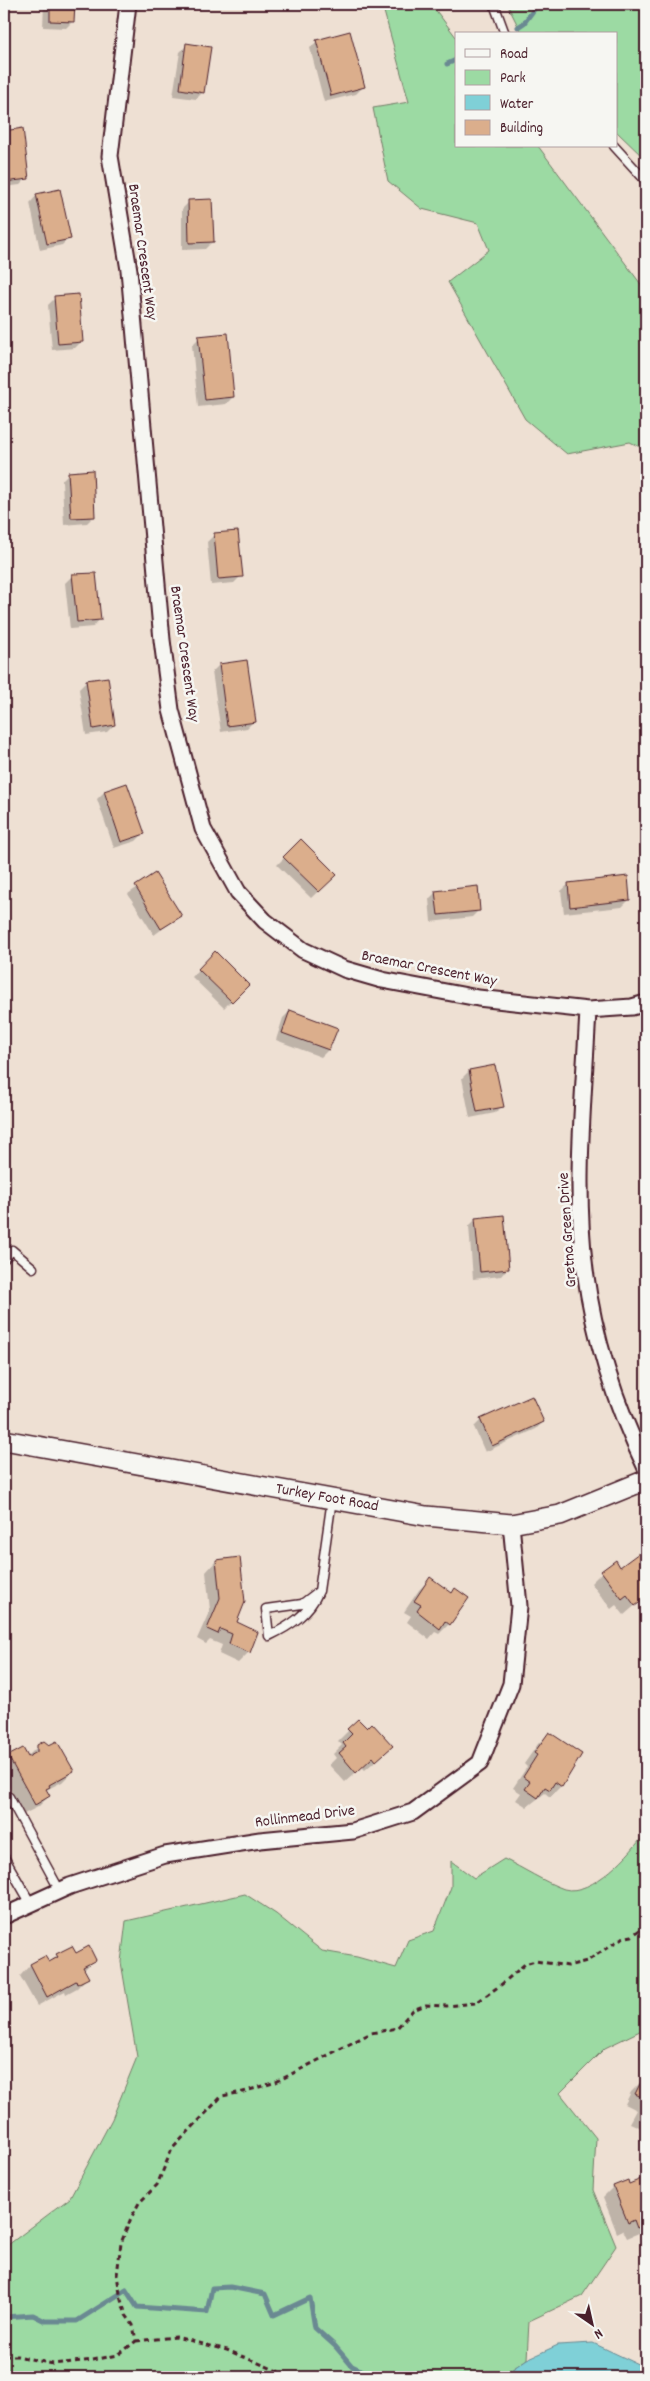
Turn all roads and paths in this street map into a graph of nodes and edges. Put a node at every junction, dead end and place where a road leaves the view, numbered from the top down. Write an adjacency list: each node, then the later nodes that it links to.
1 (128, 4): 7 (street, Braemar Crescent Way)
2 (494, 4): 3 (lane)
3 (504, 32)
4 (616, 148): 5 (lane)
5 (646, 181)
6 (646, 1003): 7 (street, Braemar Crescent Way)
7 (588, 1010): 11 (street, Gretna Green Drive)
8 (4, 1259): 9 (lane)
9 (33, 1268)
10 (4, 1440): 13 (street, Turkey Foot Road)
11 (646, 1468)
12 (646, 1480): 14 (street, Turkey Foot Road)
13 (332, 1499): 14 (street, Turkey Foot Road); 15 (lane)
14 (511, 1524): 18 (street, Rollinmead Drive)
15 (319, 1591): 15 (lane)
16 (9, 1797): 18 (lane)
17 (4, 1857): 19 (lane)
18 (60, 1891): 19 (street, Rollinmead Drive)
19 (30, 1904): 20 (street, Rollinmead Drive)
20 (4, 1916)
21 (646, 1925): 22 (path)
22 (136, 2341): 23 (path); 24 (path)
23 (4, 2356)
24 (292, 2377)

